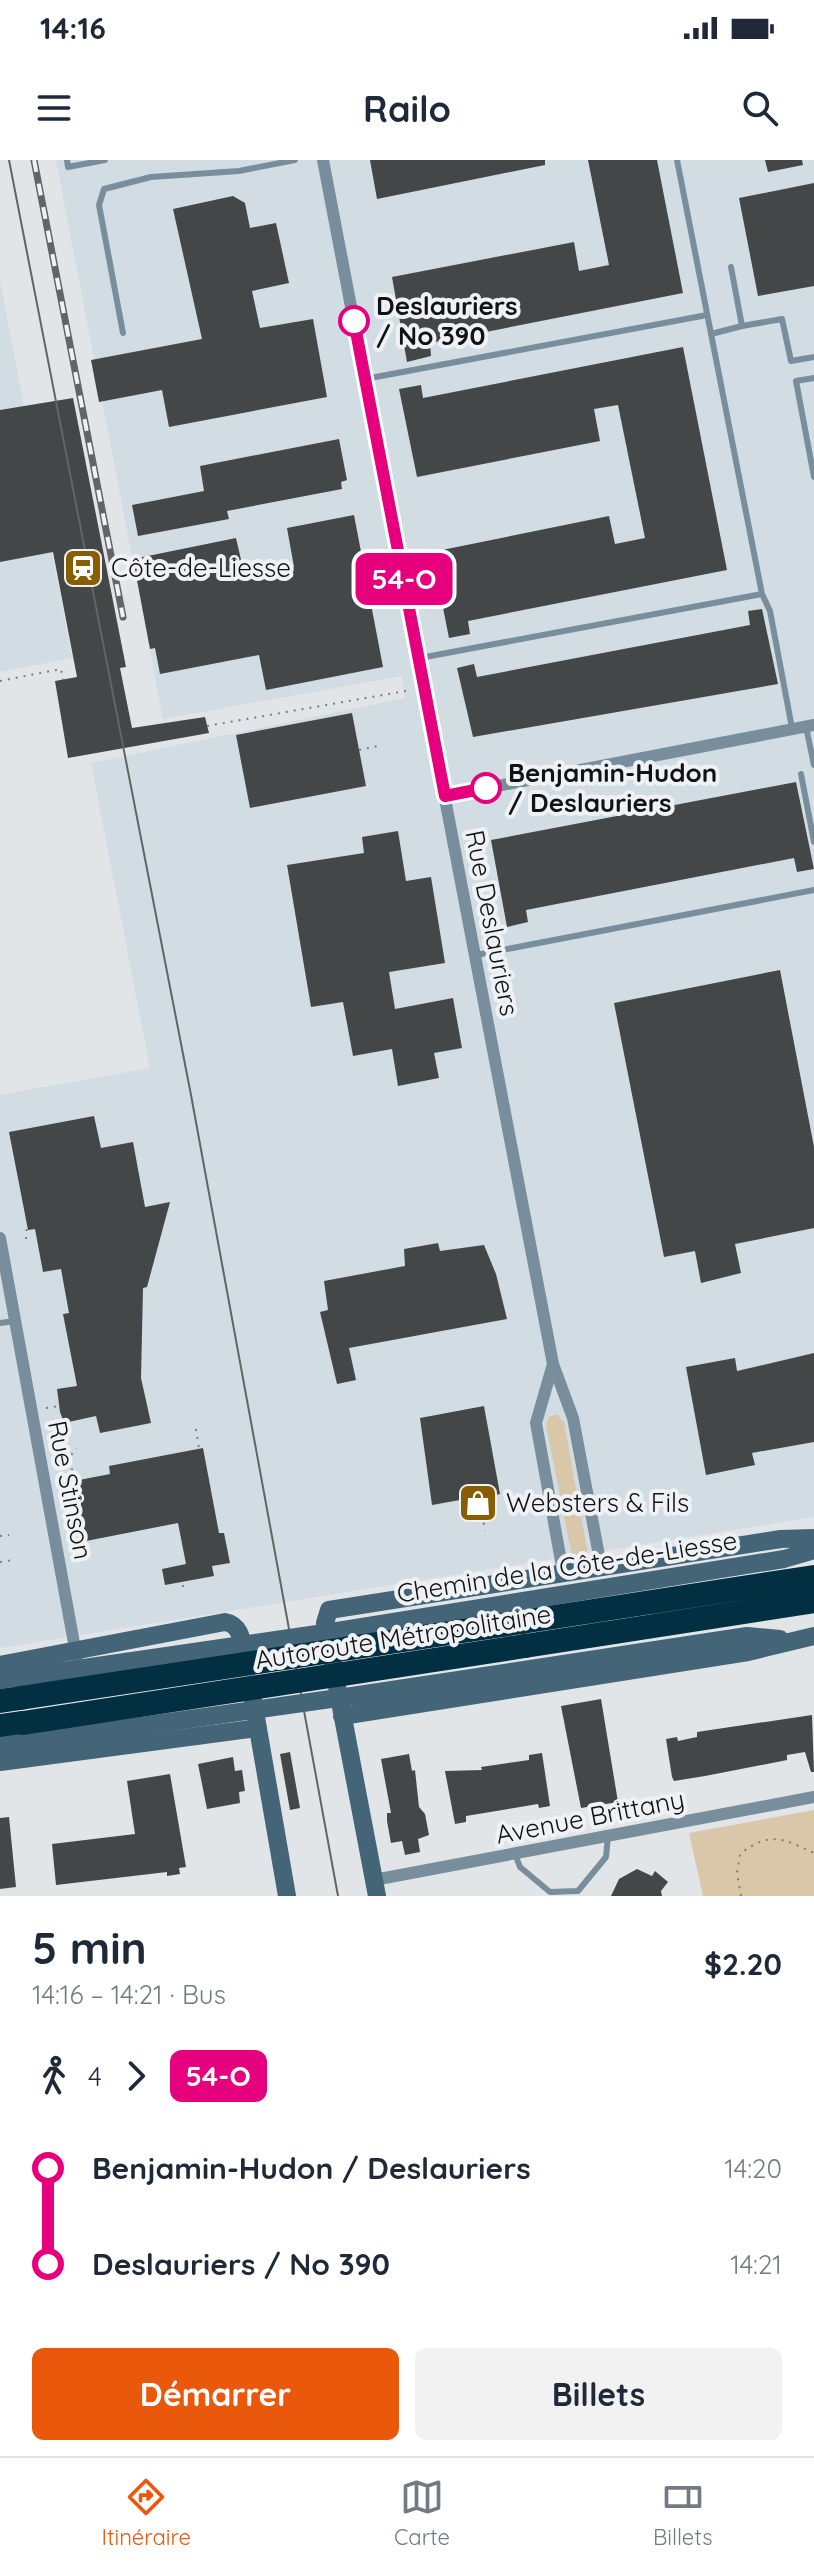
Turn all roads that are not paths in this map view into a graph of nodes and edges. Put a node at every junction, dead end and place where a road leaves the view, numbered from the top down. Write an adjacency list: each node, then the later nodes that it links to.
1 (67, 160): 2 (lane)
2 (105, 160)
3 (295, 160): 9 (lane)
4 (323, 160): 13 (street, Rue Deslauriers)
5 (677, 160): 7 (lane)
6 (731, 267): 8 (lane)
7 (707, 315): 10 (lane); 13 (lane)
8 (742, 326): 10 (lane); 11 (lane)
9 (123, 333)
10 (711, 334): 15 (lane)
11 (814, 357)
12 (814, 378): 14 (lane)
13 (365, 379): 16 (street, Rue Deslauriers)
14 (814, 477)
15 (762, 594): 16 (lane); 17 (lane)
16 (419, 658): 20 (street, Rue Deslauriers)
17 (804, 727): 18 (lane); 20 (street)
18 (814, 765)
19 (801, 774): 21 (lane)
20 (445, 796): 23 (street, Rue Deslauriers)
21 (814, 842)
22 (814, 890): 23 (lane)
23 (476, 955): 27 (street, Rue Deslauriers)
24 (0, 1238): 25 (street, Rue Stinson)
25 (15, 1321): 26 (lane); 37 (street, Rue Stinson)
26 (0, 1323)
27 (553, 1364): 30 (street, Rue Deslauriers); 31 (street, Rue Deslauriers)
28 (814, 1538): 30 (street, Chemin de la Côte-de-Liesse)
29 (814, 1550): 34 (street, Chemin de la Côte-de-Liesse)
30 (601, 1566): 31 (street, Chemin de la Côte-de-Liesse)
31 (563, 1572): 42 (street, Chemin de la Côte-de-Liesse)
32 (814, 1577): 34 (highway, Autoroute Métropolitaine)
33 (814, 1601): 38 (highway, Autoroute Métropolitaine)
34 (520, 1612): 40 (street, Chemin de la Côte-de-Liesse, bridge); 41 (highway, Autoroute Métropolitaine, bridge)
35 (814, 1636): 36 (street)
36 (790, 1641): 38 (street); 42 (street)
37 (78, 1651): 39 (street); 44 (street); 46 (street, Rue Stinson)
38 (528, 1658): 43 (highway, Autoroute Métropolitaine, bridge); 45 (street, bridge)
39 (0, 1665)
40 (0, 1680)
41 (10, 1700)
42 (342, 1716): 51 (street)
43 (12, 1724)
44 (258, 1728): 46 (street); 52 (street)
45 (0, 1746)
46 (88, 1751): 47 (street)
47 (0, 1762)
48 (814, 1797): 49 (street, Avenue Brittany)
49 (608, 1836): 50 (street, Avenue Brittany); 50 (lane)
50 (515, 1854): 51 (street, Avenue Brittany)
51 (376, 1888)
52 (287, 1896)

